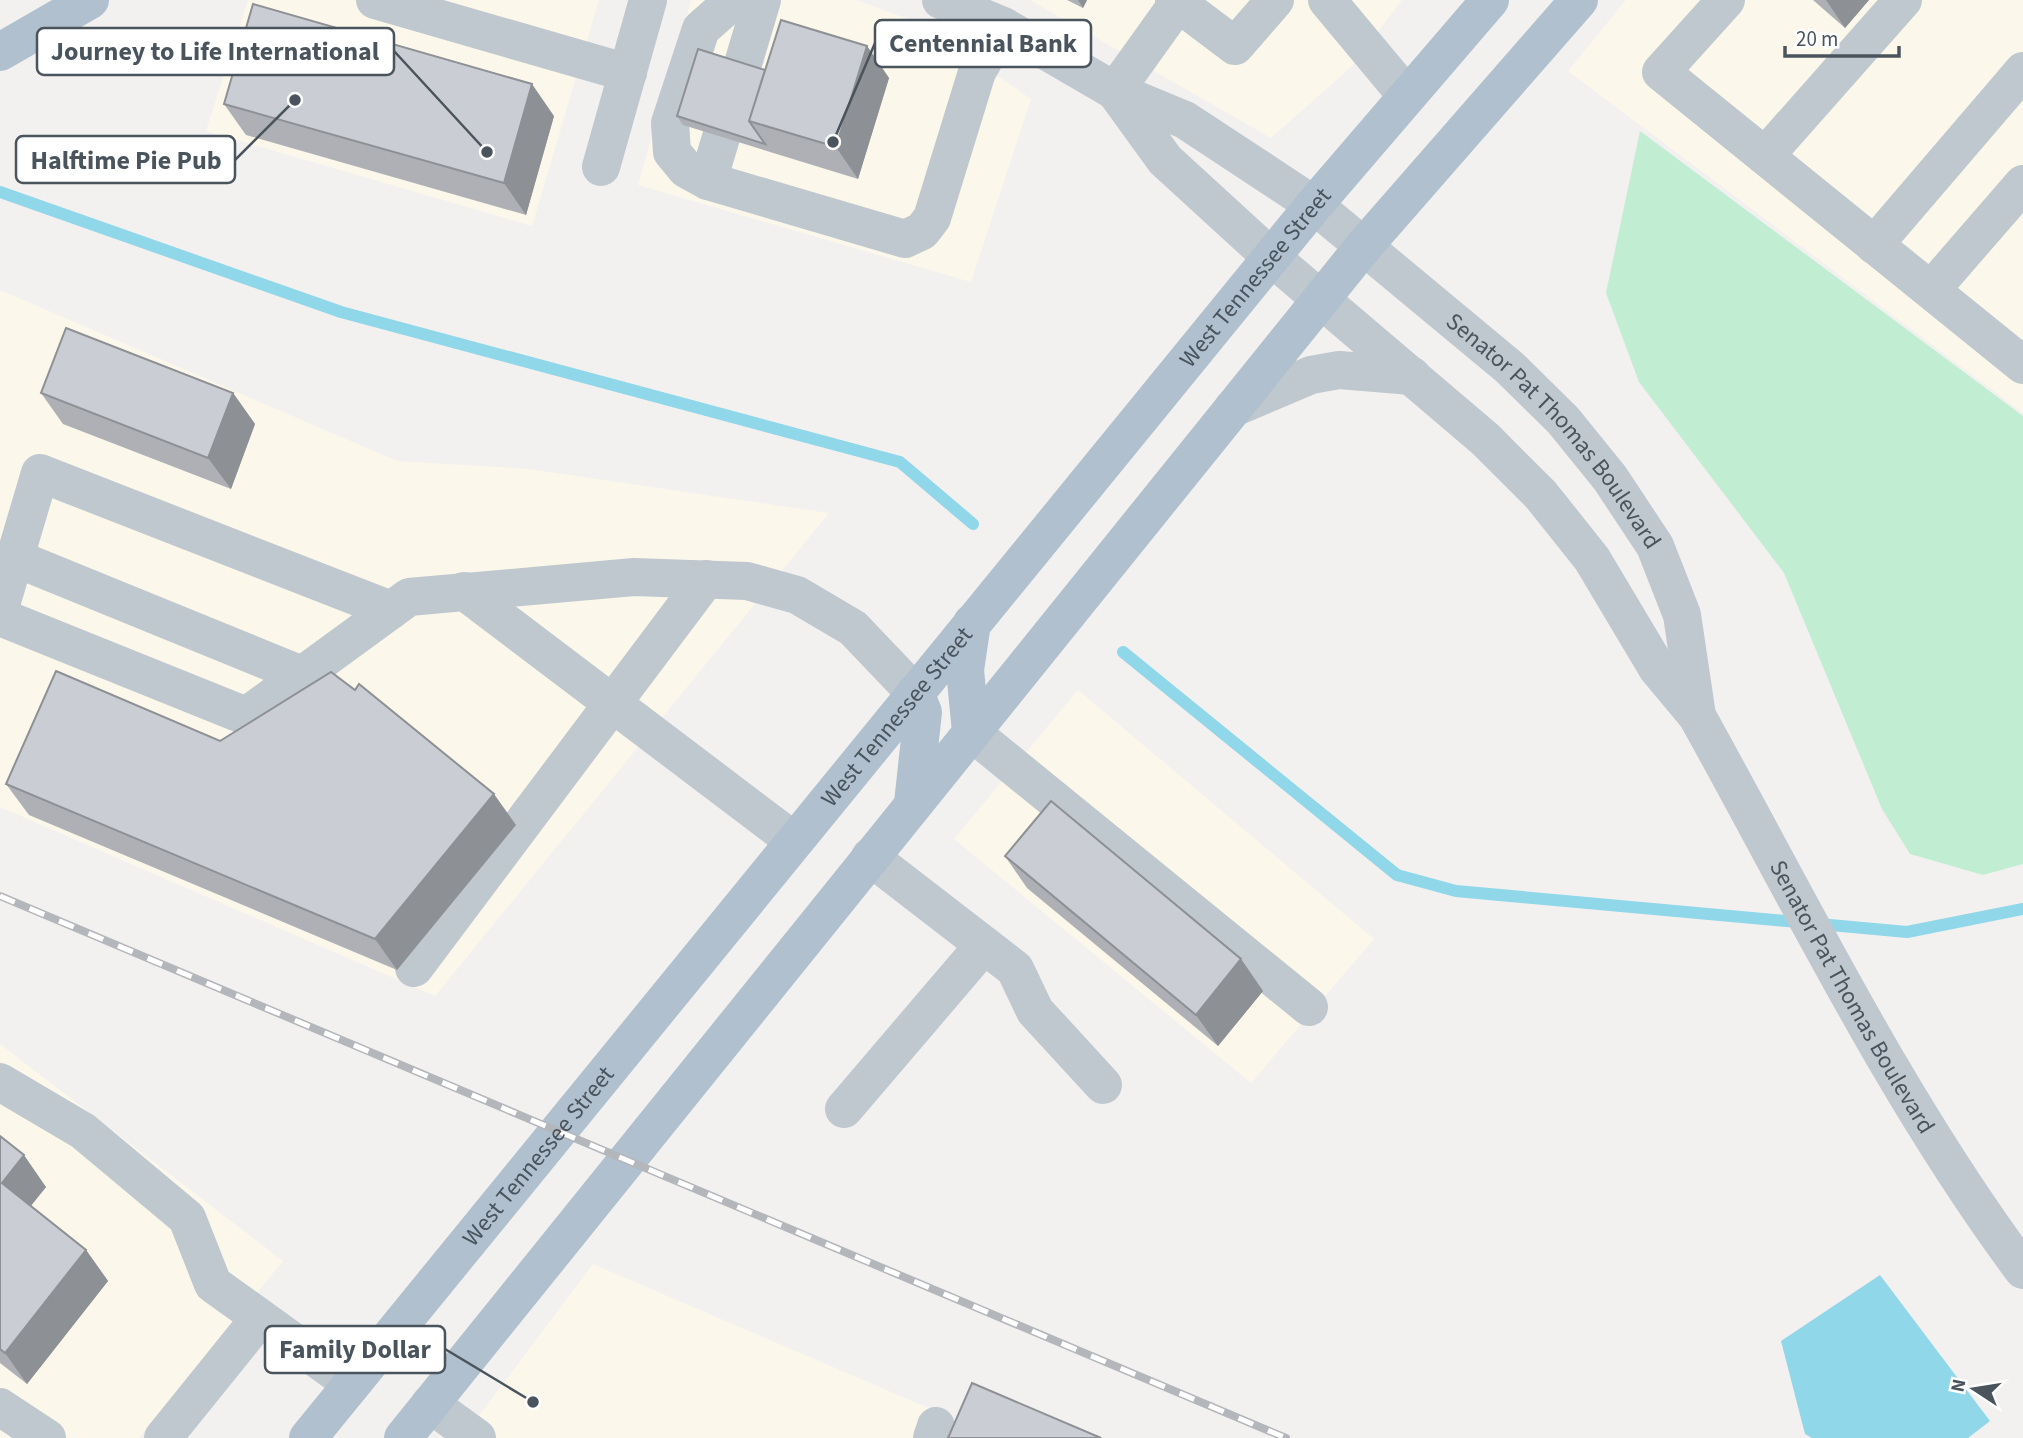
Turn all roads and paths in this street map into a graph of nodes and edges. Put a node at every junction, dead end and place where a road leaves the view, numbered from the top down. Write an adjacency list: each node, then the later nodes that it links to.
1 (90, 0): 15 (main road)
2 (375, 0): 17 (street)
3 (648, 0): 17 (street)
4 (734, 0): 22 (street)
5 (761, 0): 22 (street)
6 (941, 0): 14 (street, Senator Pat Thomas Boulevard)
7 (1275, 0): 13 (street)
8 (1327, 0): 19 (street)
9 (1490, 0): 19 (main road, West Tennessee Street)
10 (1580, 0): 26 (main road)
11 (1726, 0): 20 (street)
12 (1903, 0): 20 (street)
13 (1176, 1): 18 (street)
14 (995, 15): 18 (street, Senator Pat Thomas Boulevard); 22 (street)
15 (0, 52)
16 (2023, 71): 25 (street)
17 (628, 73): 21 (street)
18 (1115, 91): 24 (street, Senator Pat Thomas Boulevard); 27 (street, Senator Pat Thomas Boulevard)
19 (1407, 96): 24 (main road, West Tennessee Street)
20 (1765, 156): 25 (street)
21 (601, 167)
22 (708, 181)
23 (2023, 184): 28 (street)
24 (1314, 205): 26 (street, Senator Pat Thomas Boulevard); 27 (main road, West Tennessee Street)
25 (1874, 245): 28 (street)
26 (1364, 246): 29 (main road); 43 (street, Senator Pat Thomas Boulevard)
27 (1271, 257): 29 (street, Senator Pat Thomas Boulevard); 39 (main road, West Tennessee Street)
28 (1931, 290): 30 (street)
29 (1321, 299): 31 (street, Senator Pat Thomas Boulevard); 32 (main road)
30 (2018, 350)
31 (1412, 376): 32 (street); 43 (street, Senator Pat Thomas Boulevard)
32 (1233, 408): 44 (main road)
33 (15, 558): 36 (street); 37 (street); 40 (street)
34 (706, 579): 35 (street); 41 (street); 42 (street)
35 (464, 591): 37 (street); 42 (street)
36 (0, 608)
37 (391, 610): 40 (street)
38 (0, 617): 40 (street)
39 (972, 623): 41 (main road, West Tennessee Street); 44 (main road)
40 (302, 675)
41 (915, 693): 45 (main road); 46 (main road, West Tennessee Street)
42 (613, 704): 46 (street); 49 (street)
43 (1697, 716): 54 (street, Senator Pat Thomas Boulevard)
44 (971, 732): 45 (main road); 50 (street)
45 (913, 803): 47 (main road)
46 (794, 841): 56 (main road, West Tennessee Street)
47 (870, 857): 48 (street); 57 (main road)
48 (984, 945): 52 (street); 53 (street)
49 (414, 968)
50 (1309, 1007)
51 (0, 1082): 55 (street)
52 (1103, 1085)
53 (844, 1109)
54 (2023, 1270)
55 (259, 1319): 56 (street); 60 (street)
56 (352, 1384): 61 (main road, West Tennessee Street)
57 (430, 1404): 62 (main road); 63 (street)
58 (0, 1407): 59 (street)
59 (47, 1438)
60 (163, 1438)
61 (308, 1438)
62 (403, 1438)
63 (477, 1438)

